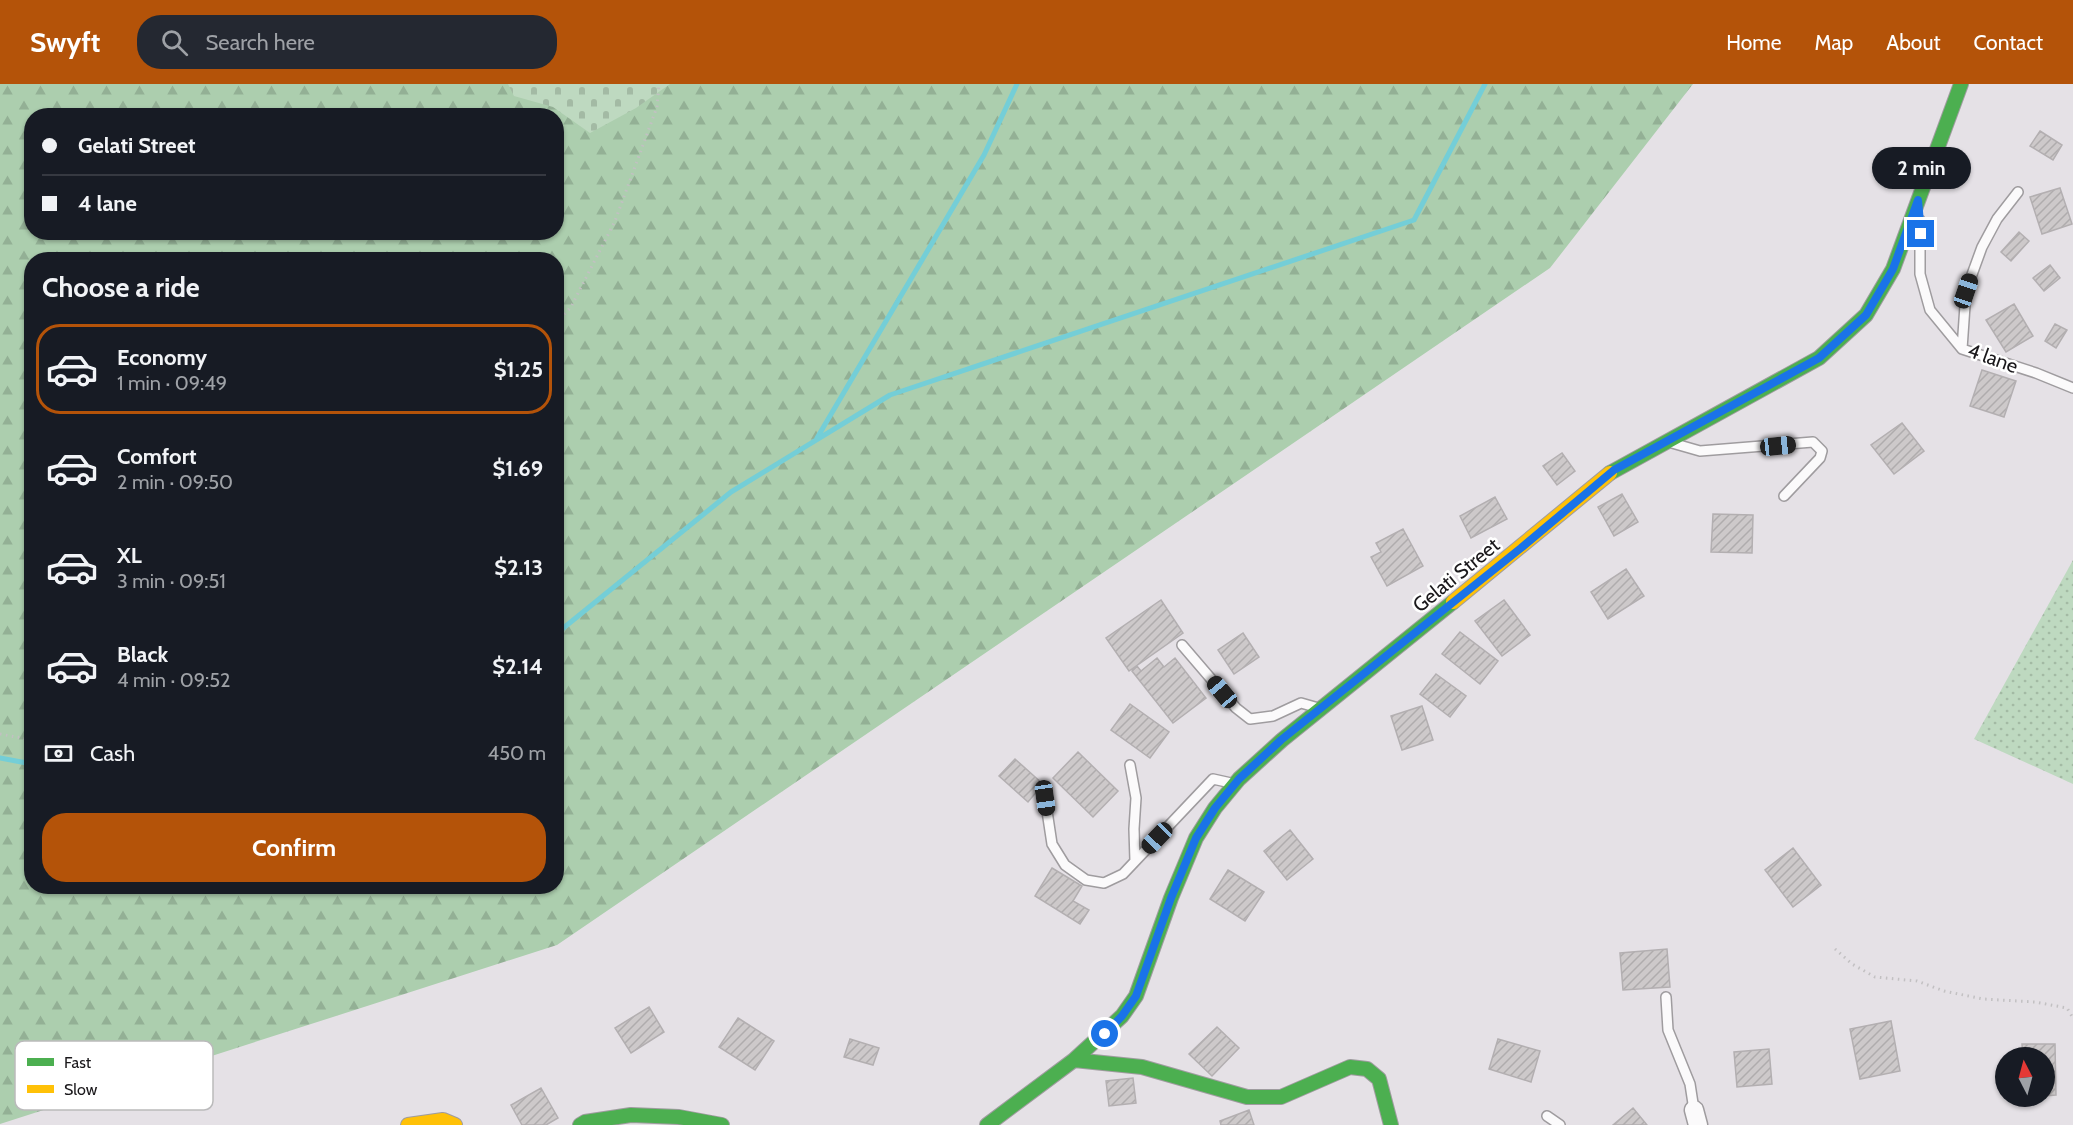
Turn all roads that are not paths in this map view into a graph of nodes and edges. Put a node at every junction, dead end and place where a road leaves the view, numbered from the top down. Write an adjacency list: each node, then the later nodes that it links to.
1 (1961, 84): 3 (main road, Gelati Street)
2 (2018, 192): 4 (lane)
3 (1918, 200): 4 (lane, 4 lane); 6 (main road, Gelati Street)
4 (1962, 349): 5 (lane, 4 lane)
5 (2073, 388)
6 (1667, 442): 7 (lane); 9 (main road, Gelati Street)
7 (1784, 496)
8 (1182, 645): 9 (lane)
9 (1320, 708): 11 (main road, Gelati Street)
10 (1130, 765): 13 (lane)
11 (1234, 784): 13 (lane); 15 (main road, Gelati Street)
12 (1045, 798): 13 (lane)
13 (1135, 861)
14 (1666, 997): 17 (lane)
15 (1074, 1060): 22 (main road, Gelati Street); 23 (main road)
16 (1547, 1116): 24 (lane)
17 (1696, 1117)
18 (408, 1125): 19 (main road)
19 (455, 1125)
20 (580, 1125): 21 (main road)
21 (722, 1125)
22 (987, 1125)
23 (1391, 1125)
24 (1560, 1125)

